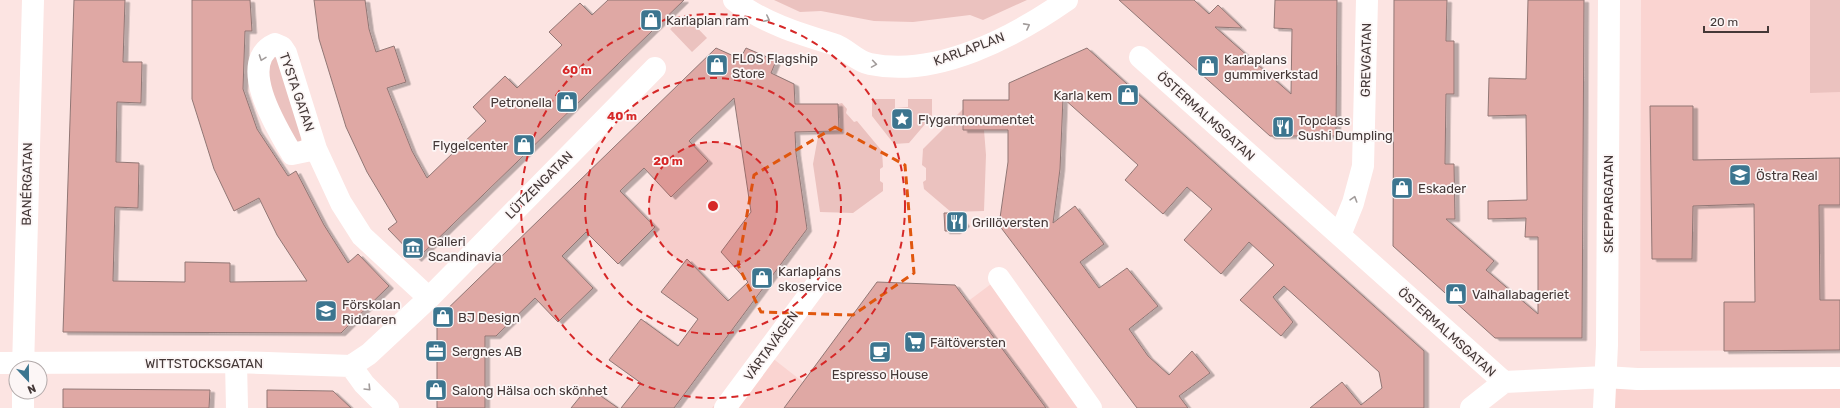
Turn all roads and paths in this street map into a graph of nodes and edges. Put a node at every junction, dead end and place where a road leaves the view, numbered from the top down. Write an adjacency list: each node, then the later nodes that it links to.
1 (33, 0): 13 (street, BANÉRGATAN)
2 (734, 0): 3 (street, KARLAPLAN, one-way to 3)
3 (1067, 0)
4 (1367, 0): 9 (street, GREVGATAN, one-way to 4)
5 (1609, 0): 17 (street, SKEPPARGATAN)
6 (1140, 57): 9 (street, ÖSTERMALMSGATAN)
7 (655, 68): 12 (street, LÜTZENGATAN)
8 (316, 149): 12 (street, TYSTA GATAN)
9 (1340, 235): 19 (street, ÖSTERMALMSGATAN)
10 (998, 278): 23 (street)
11 (817, 284): 22 (street, VÄRTAVÄGEN)
12 (428, 298): 16 (street, LÜTZENGATAN)
13 (23, 360)
14 (236, 362): 15 (street, WITTSTOCKSGATAN); 16 (street, WITTSTOCKSGATAN); 20 (street)
15 (48, 365)
16 (351, 366): 21 (street, one-way to 21)
17 (1605, 377): 18 (street, ÖSTERMALMSGATAN); 19 (street, ÖSTERMALMSGATAN); 25 (street, SKEPPARGATAN)
18 (1840, 378)
19 (1504, 382): 24 (street)
20 (237, 408)
21 (388, 408)
22 (725, 408)
23 (1091, 408)
24 (1471, 408)
25 (1604, 408)

